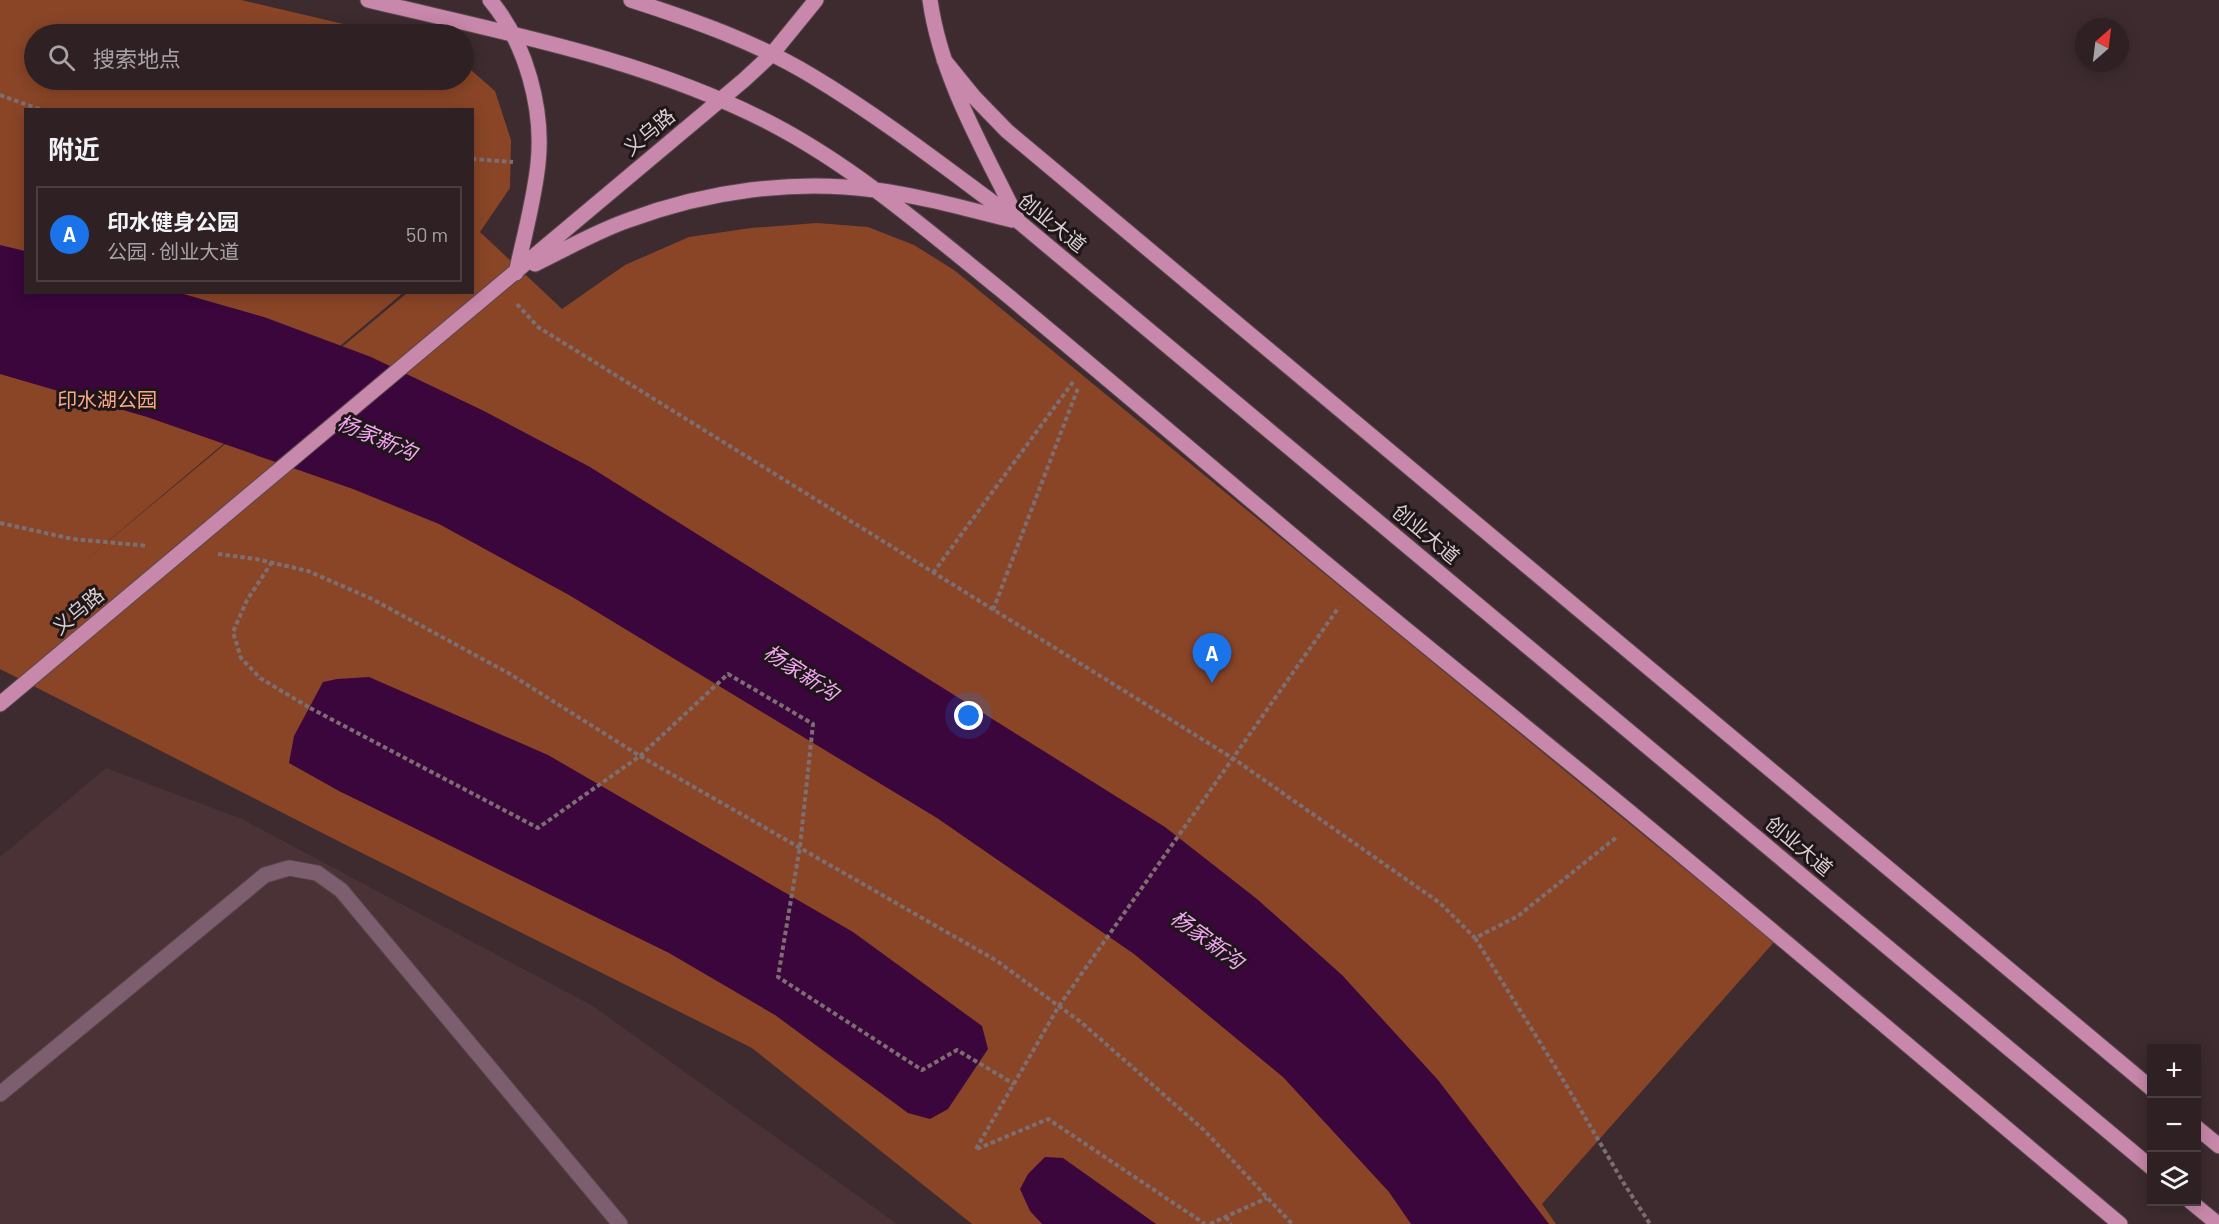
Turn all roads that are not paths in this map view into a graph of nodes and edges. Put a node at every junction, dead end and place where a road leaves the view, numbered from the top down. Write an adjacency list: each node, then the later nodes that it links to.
1 (368, 0): 6 (main road)
2 (490, 0): 8 (main road)
3 (631, 0): 9 (main road, 创业大道)
4 (816, 0): 9 (main road, 义乌路)
5 (930, 0): 10 (main road)
6 (470, 24)
7 (474, 25): 8 (main road)
8 (512, 34): 11 (main road); 14 (main road)
9 (772, 54): 11 (main road, 义乌路); 13 (main road, 创业大道)
10 (944, 60): 13 (main road); 16 (main road)
11 (720, 100): 12 (main road); 14 (main road, 义乌路)
12 (875, 190): 13 (main road); 14 (main road); 23 (main road)
13 (1018, 221): 20 (main road, 创业大道)
14 (516, 273): 15 (main road, 义乌路)
15 (0, 704)
16 (2147, 1086)
17 (0, 1094): 22 (lane)
18 (2201, 1131): 19 (main road)
19 (2219, 1146)
20 (2147, 1165)
21 (2197, 1206): 24 (main road)
22 (620, 1224)
23 (2120, 1224)
24 (2218, 1224)

